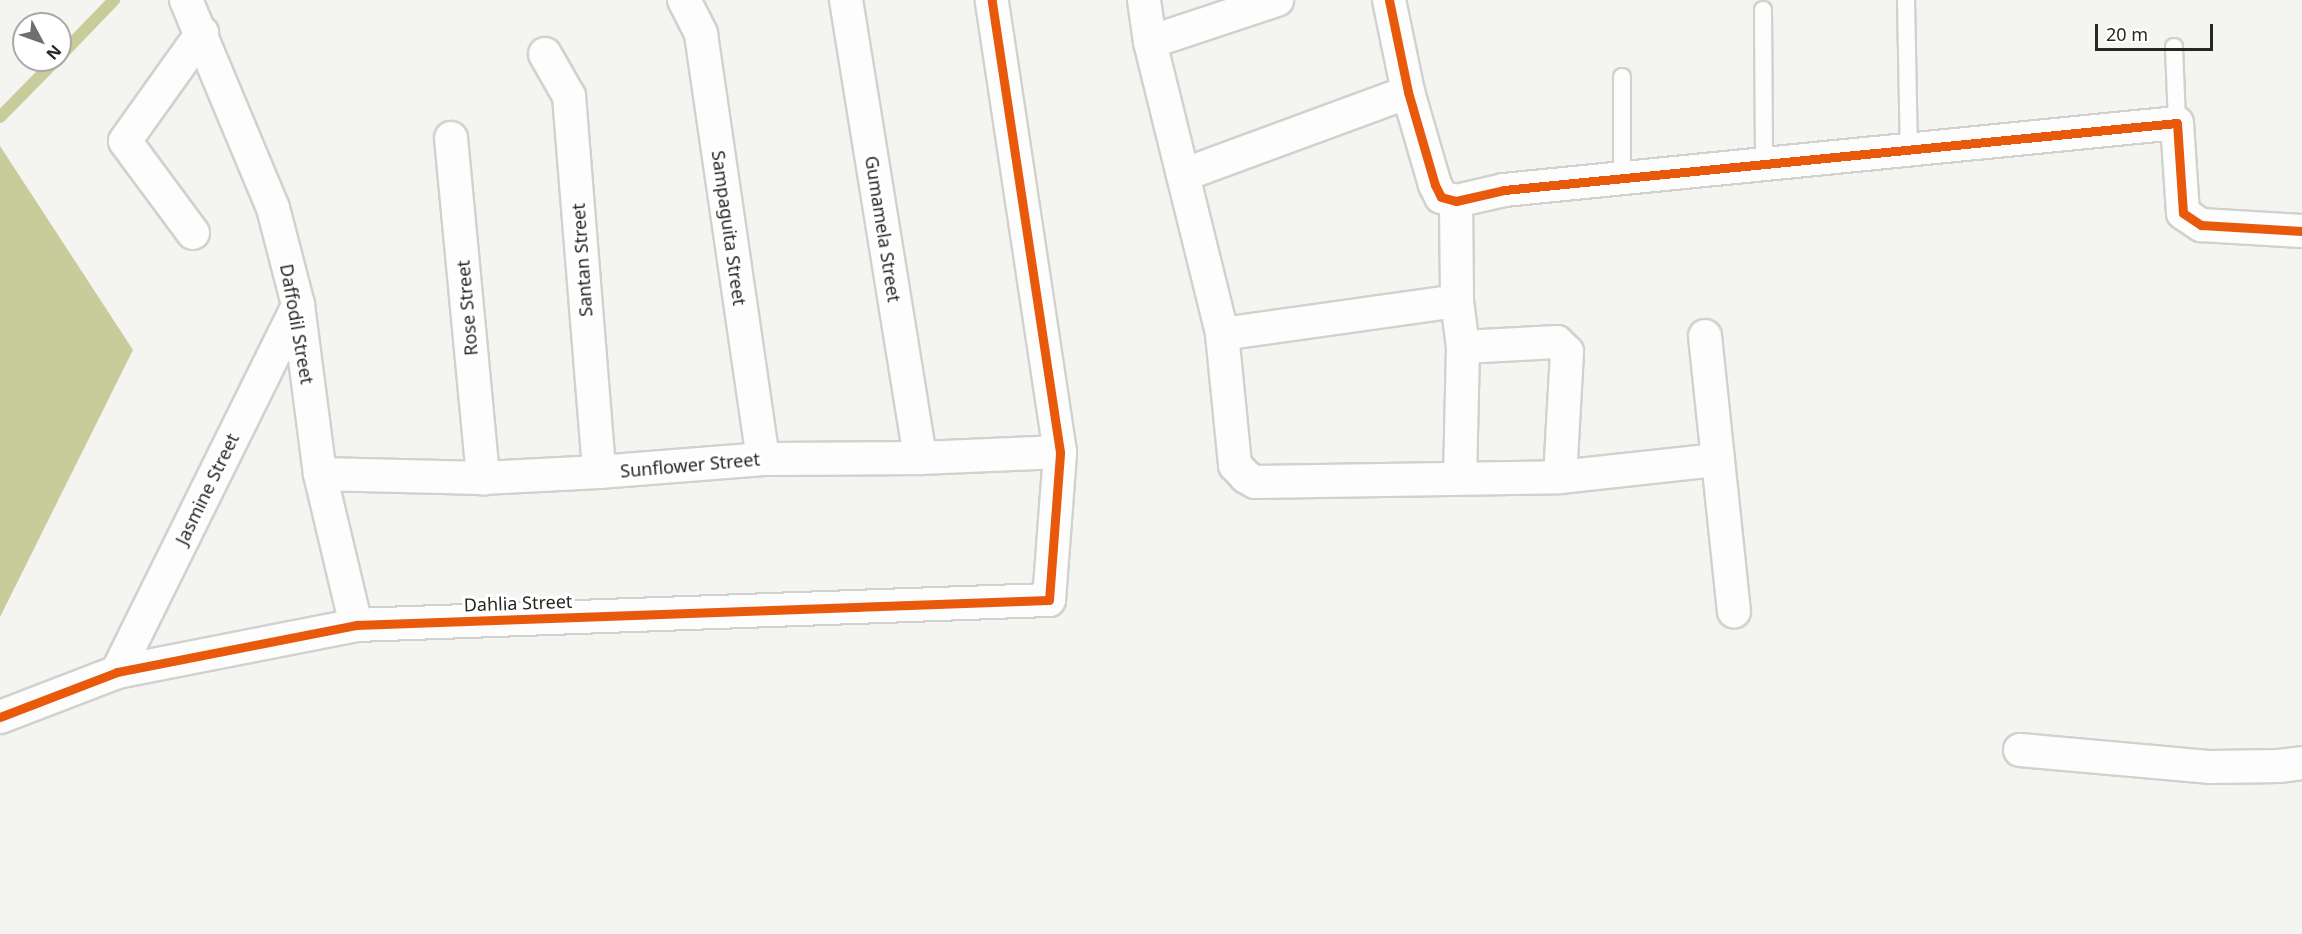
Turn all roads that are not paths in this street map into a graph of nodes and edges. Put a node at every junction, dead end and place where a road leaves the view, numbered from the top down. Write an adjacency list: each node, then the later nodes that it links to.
1 (186, 0): 10 (street, Daffodil Street)
2 (684, 0): 32 (street, Sampaguita Street)
3 (846, 0): 31 (street, Gumamela Street)
4 (992, 0): 30 (street)
5 (1144, 0): 11 (street)
6 (1278, 0): 11 (street)
7 (1389, 0): 15 (street)
8 (1906, 0): 18 (lane)
9 (1763, 10): 19 (lane)
10 (202, 33): 24 (street); 26 (street, Daffodil Street)
11 (1150, 42): 20 (street)
12 (2174, 47): 16 (lane)
13 (545, 54): 34 (street, Santan Street)
14 (1622, 77): 21 (lane)
15 (1408, 92): 20 (street); 22 (street)
16 (2177, 123): 18 (street); 23 (street)
17 (452, 138): 37 (street, Rose Street)
18 (1909, 150): 19 (street)
19 (1764, 163): 21 (street)
20 (1183, 175): 27 (street)
21 (1622, 179): 22 (street)
22 (1455, 201): 25 (street)
23 (2302, 231)
24 (193, 233)
25 (1458, 301): 27 (street); 29 (street)
26 (298, 305): 35 (street, Daffodil Street); 41 (street, Jasmine Street)
27 (1222, 334): 38 (street)
28 (1705, 336): 33 (street)
29 (1463, 347): 36 (street); 38 (street)
30 (1060, 452): 31 (street, Sunflower Street); 40 (street, Dahlia Street)
31 (920, 458): 32 (street, Sunflower Street)
32 (763, 459): 34 (street, Sunflower Street)
33 (1717, 460): 36 (street); 39 (street)
34 (598, 472): 37 (street, Sunflower Street)
35 (320, 474): 37 (street, Sunflower Street); 40 (street, Daffodil Street)
36 (1560, 477): 38 (street)
37 (483, 478)
38 (1460, 478)
39 (1734, 611)
40 (356, 625): 41 (street, Dahlia Street)
41 (117, 672): 42 (street, Dahlia Street)
42 (0, 717)
43 (2020, 750): 44 (street)
44 (2302, 763)

